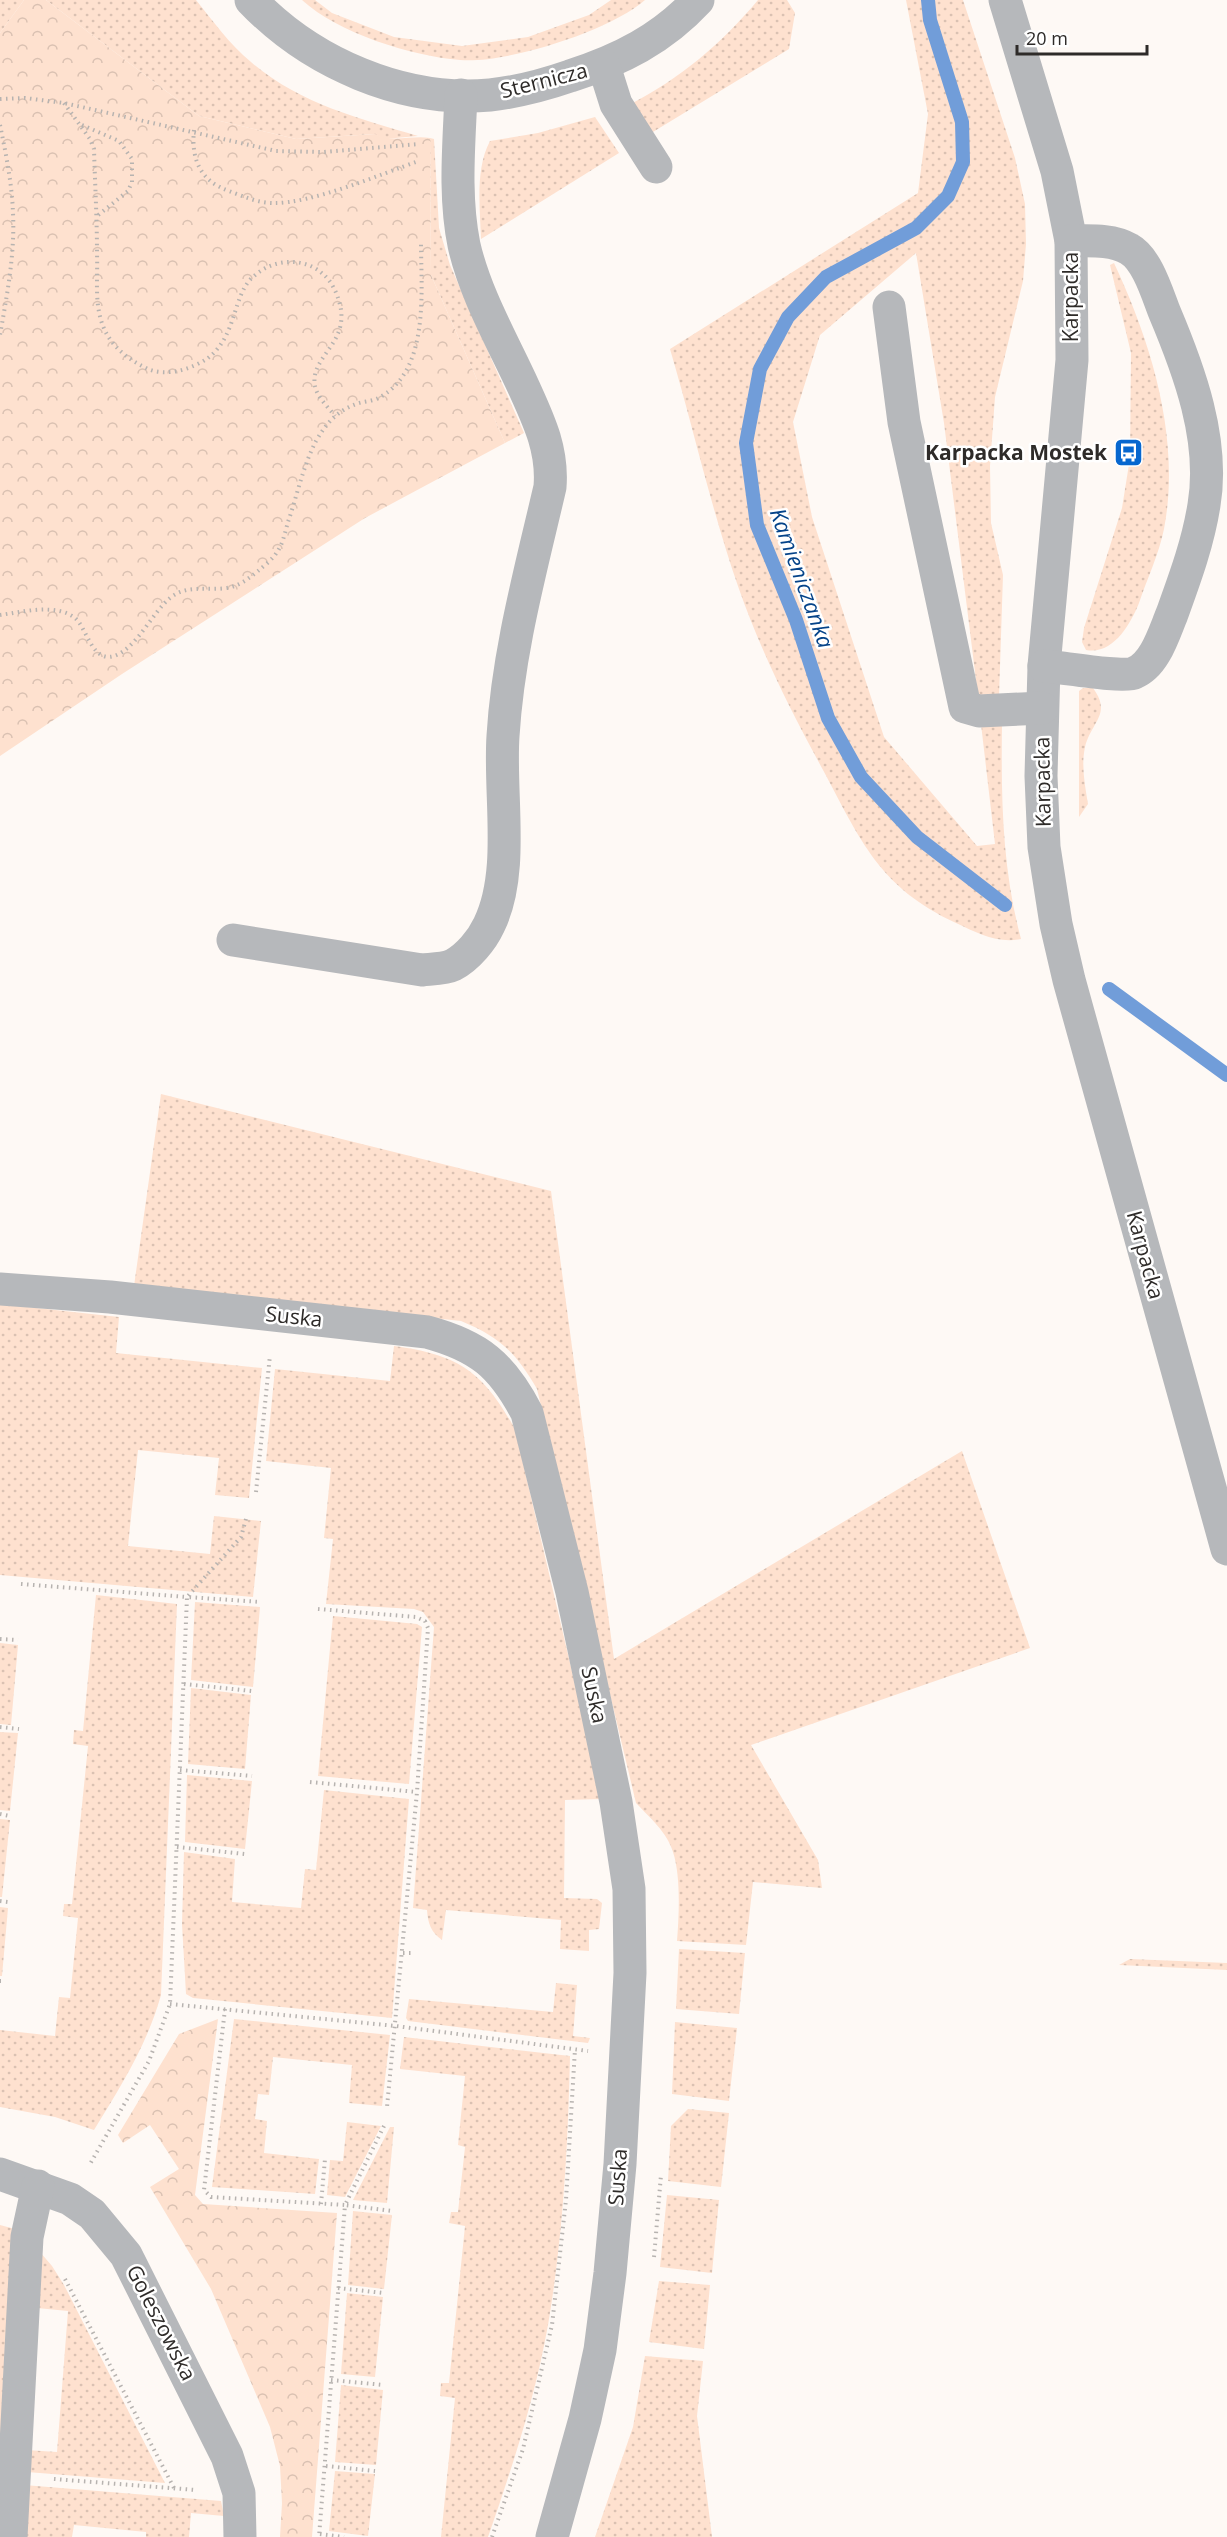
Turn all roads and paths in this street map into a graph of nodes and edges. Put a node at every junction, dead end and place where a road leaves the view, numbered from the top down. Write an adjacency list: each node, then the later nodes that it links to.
1 (251, 0): 5 (street, Sternicza)
2 (698, 0): 4 (street, Sternicza)
3 (1005, 0): 17 (street, Karpacka)
4 (604, 66): 5 (street, Sternicza); 13 (street)
5 (449, 94): 11 (path); 24 (street)
6 (0, 99): 7 (path)
7 (64, 103): 9 (path); 10 (path)
8 (0, 125): 19 (path)
9 (81, 125): 15 (path); 15 (path)
10 (194, 130): 11 (path); 12 (path)
11 (423, 144): 12 (path)
12 (422, 160): 14 (path)
13 (656, 166)
14 (422, 171)
15 (96, 217): 20 (path)
16 (422, 238): 20 (path)
17 (1071, 241): 22 (street, Karpacka); 22 (street)
18 (889, 307): 23 (street)
19 (0, 334)
20 (335, 416): 21 (path)
21 (0, 615)
22 (1044, 666): 23 (street, Karpacka)
23 (1042, 708): 29 (street, Karpacka)
24 (233, 940)
25 (0, 1289): 26 (street, Suska)
26 (274, 1315): 27 (path); 56 (street, Suska)
27 (256, 1492)
28 (246, 1519): 31 (path)
29 (1227, 1549)
30 (21, 1584): 31 (path)
31 (187, 1597): 32 (path); 36 (path)
32 (261, 1602)
33 (318, 1609): 43 (path)
34 (0, 1639): 35 (path)
35 (18, 1640)
36 (184, 1684): 37 (path); 40 (path)
37 (252, 1691)
38 (0, 1727): 39 (path)
39 (19, 1729)
40 (180, 1770): 41 (path); 46 (path)
41 (252, 1776)
42 (309, 1782): 43 (path)
43 (417, 1792): 50 (path)
44 (0, 1814): 45 (path)
45 (10, 1816)
46 (177, 1846): 47 (path); 52 (path)
47 (245, 1854)
48 (0, 1901): 49 (path)
49 (8, 1902)
50 (403, 1953): 51 (path); 54 (path)
51 (412, 1953)
52 (170, 2004): 53 (path); 62 (path)
53 (225, 2009): 54 (path); 63 (path)
54 (396, 2026): 55 (path); 57 (path)
55 (574, 2049): 56 (path); 80 (path)
56 (625, 2055): 81 (street, Suska)
57 (387, 2107)
58 (384, 2127): 64 (path)
59 (325, 2159): 63 (path)
60 (0, 2174): 61 (street, Goleszowska)
61 (38, 2186): 62 (street, Goleszowska); 66 (street)
62 (70, 2199): 75 (street, Goleszowska)
63 (321, 2204): 64 (path)
64 (345, 2205): 65 (path); 67 (path)
65 (392, 2211)
66 (27, 2237): 73 (street); 74 (path)
67 (339, 2288): 68 (path); 69 (path)
68 (384, 2293)
69 (332, 2380): 70 (path); 71 (path)
70 (384, 2385)
71 (326, 2466): 72 (path); 76 (path)
72 (375, 2471)
73 (15, 2477): 74 (path); 77 (street)
74 (174, 2488): 75 (path)
75 (239, 2493): 78 (street, Goleszowska)
76 (320, 2536): 79 (path)
77 (11, 2537)
78 (240, 2537)
79 (344, 2537)
80 (492, 2537)
81 (552, 2537)

